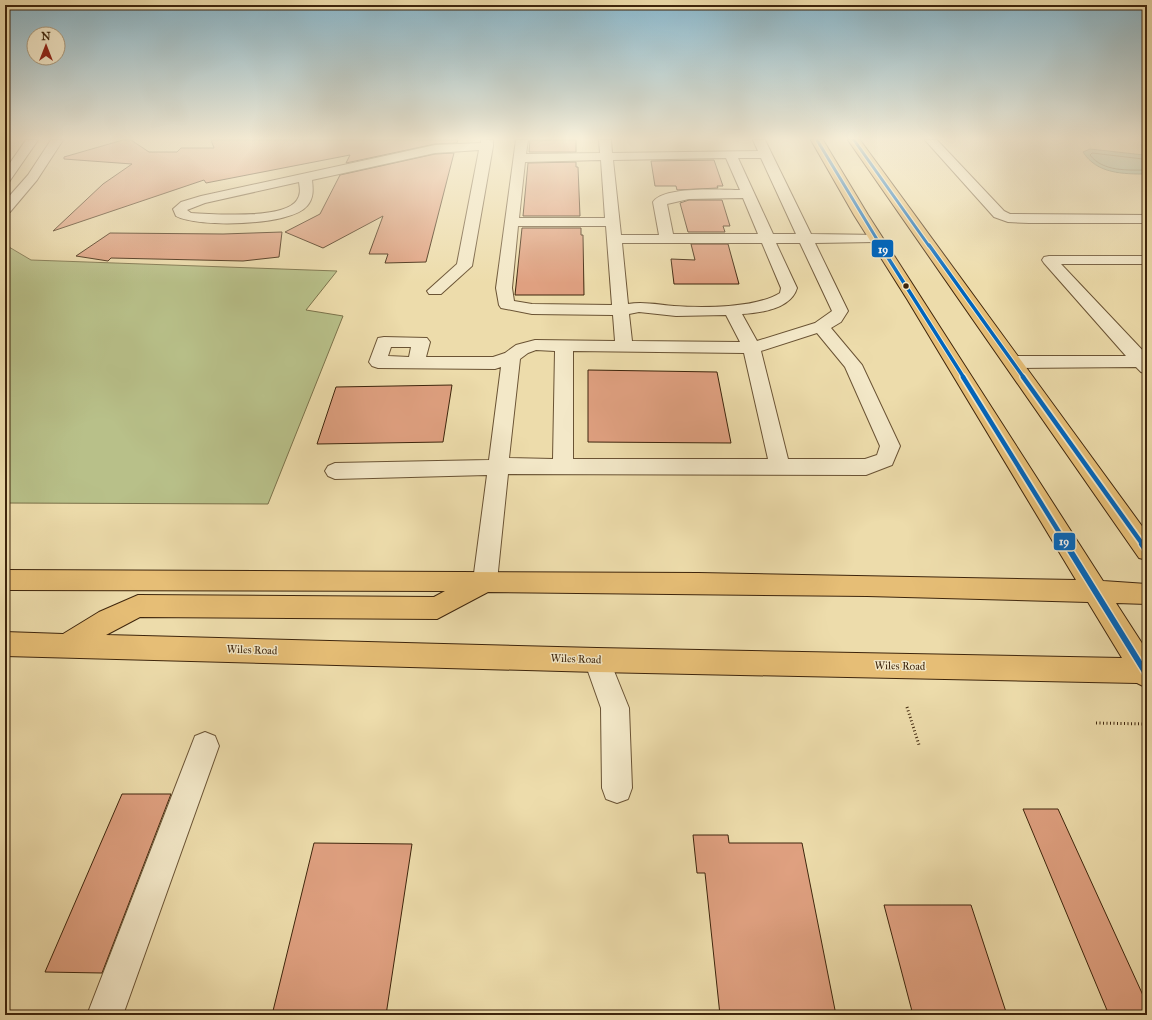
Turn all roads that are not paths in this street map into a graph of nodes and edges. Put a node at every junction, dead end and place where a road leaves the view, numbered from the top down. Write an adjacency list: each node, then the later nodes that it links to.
1 (24, 188): 13 (street)
2 (260, 188): 3 (street)
3 (306, 188)
4 (479, 188): 23 (street)
5 (517, 188): 15 (street)
6 (610, 188): 16 (street)
7 (744, 188): 12 (street)
8 (782, 188): 18 (street)
9 (845, 188): 19 (main road)
10 (888, 188): 31 (main road)
11 (974, 188): 14 (street)
12 (747, 194): 17 (street); 21 (street)
13 (5, 209)
14 (1147, 219)
15 (513, 222): 16 (street); 24 (street)
16 (613, 222): 20 (street)
17 (766, 238): 18 (street); 21 (street); 25 (street)
18 (806, 238): 19 (street); 26 (street)
19 (875, 238): 41 (main road)
20 (614, 239): 21 (street); 24 (street)
21 (667, 239)
22 (1147, 260): 33 (street)
23 (435, 291)
24 (621, 310): 25 (street); 28 (street)
25 (731, 310): 29 (street)
26 (821, 327): 29 (street); 36 (street)
27 (564, 345): 28 (street); 30 (street); 35 (street)
28 (624, 346): 29 (street)
29 (752, 348): 36 (street)
30 (511, 357): 32 (street); 34 (street)
31 (1013, 362): 33 (street); 38 (main road)
32 (416, 363)
33 (1145, 363)
34 (498, 466): 35 (street); 37 (street); 40 (street)
35 (564, 466): 36 (street)
36 (780, 467)
37 (335, 471)
38 (1147, 551)
39 (5, 580): 40 (main road)
40 (486, 581): 41 (main road); 44 (main road)
41 (1095, 591): 42 (main road); 46 (main road)
42 (1147, 594)
43 (5, 644): 44 (main road, Wiles Road)
44 (66, 646): 45 (main road, Wiles Road)
45 (597, 660): 46 (main road, Wiles Road); 48 (street)
46 (1146, 672)
47 (204, 746): 49 (street)
48 (617, 788)
49 (105, 1015)

